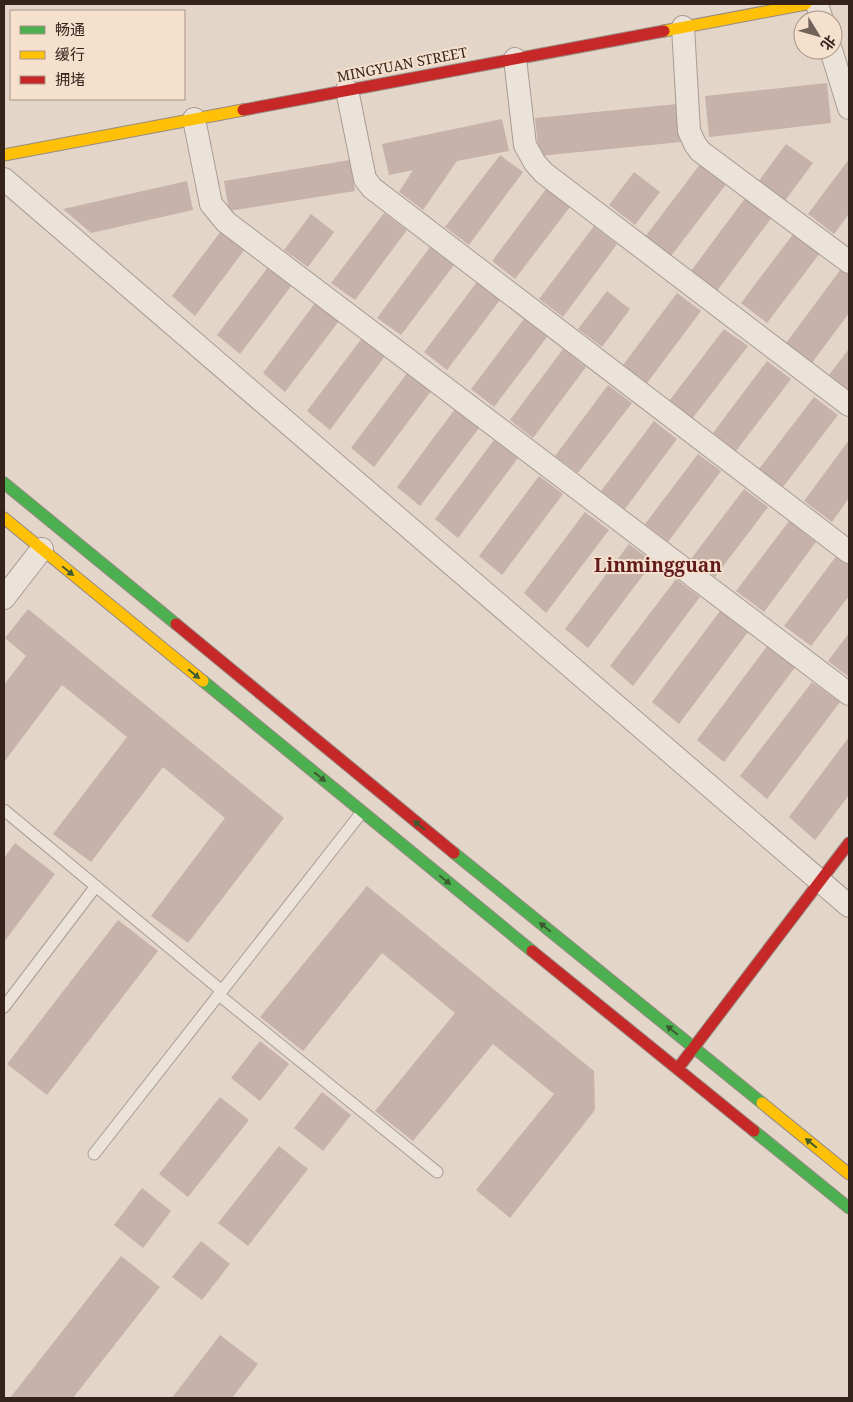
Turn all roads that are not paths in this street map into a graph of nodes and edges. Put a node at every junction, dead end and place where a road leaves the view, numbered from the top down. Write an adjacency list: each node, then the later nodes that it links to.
1 (806, 4): 2 (street, MINGYUAN STREET)
2 (683, 27): 3 (street, MINGYUAN STREET); 10 (street)
3 (514, 59): 5 (street, MINGYUAN STREET); 11 (street)
4 (834, 60): 6 (street)
5 (347, 90): 7 (street, MINGYUAN STREET); 15 (street)
6 (849, 108)
7 (194, 119): 8 (street, MINGYUAN STREET); 17 (street)
8 (4, 155)
9 (4, 179): 21 (street)
10 (849, 262)
11 (849, 404)
12 (4, 483): 26 (street, one-way to 12)
13 (4, 518): 14 (street)
14 (42, 549): 16 (street); 19 (street, one-way to 19)
15 (849, 552)
16 (4, 598)
17 (849, 694)
18 (4, 810): 22 (lane)
19 (362, 812): 24 (lane); 27 (street, one-way to 27)
20 (849, 843): 21 (street)
21 (820, 882): 23 (street); 26 (street)
22 (96, 886): 24 (lane); 25 (lane)
23 (849, 906)
24 (220, 993): 28 (lane); 29 (lane)
25 (4, 1007)
26 (694, 1048): 27 (street); 30 (street, one-way to 26)
27 (678, 1068): 31 (street)
28 (94, 1154)
29 (436, 1172)
30 (849, 1174)
31 (849, 1208)

